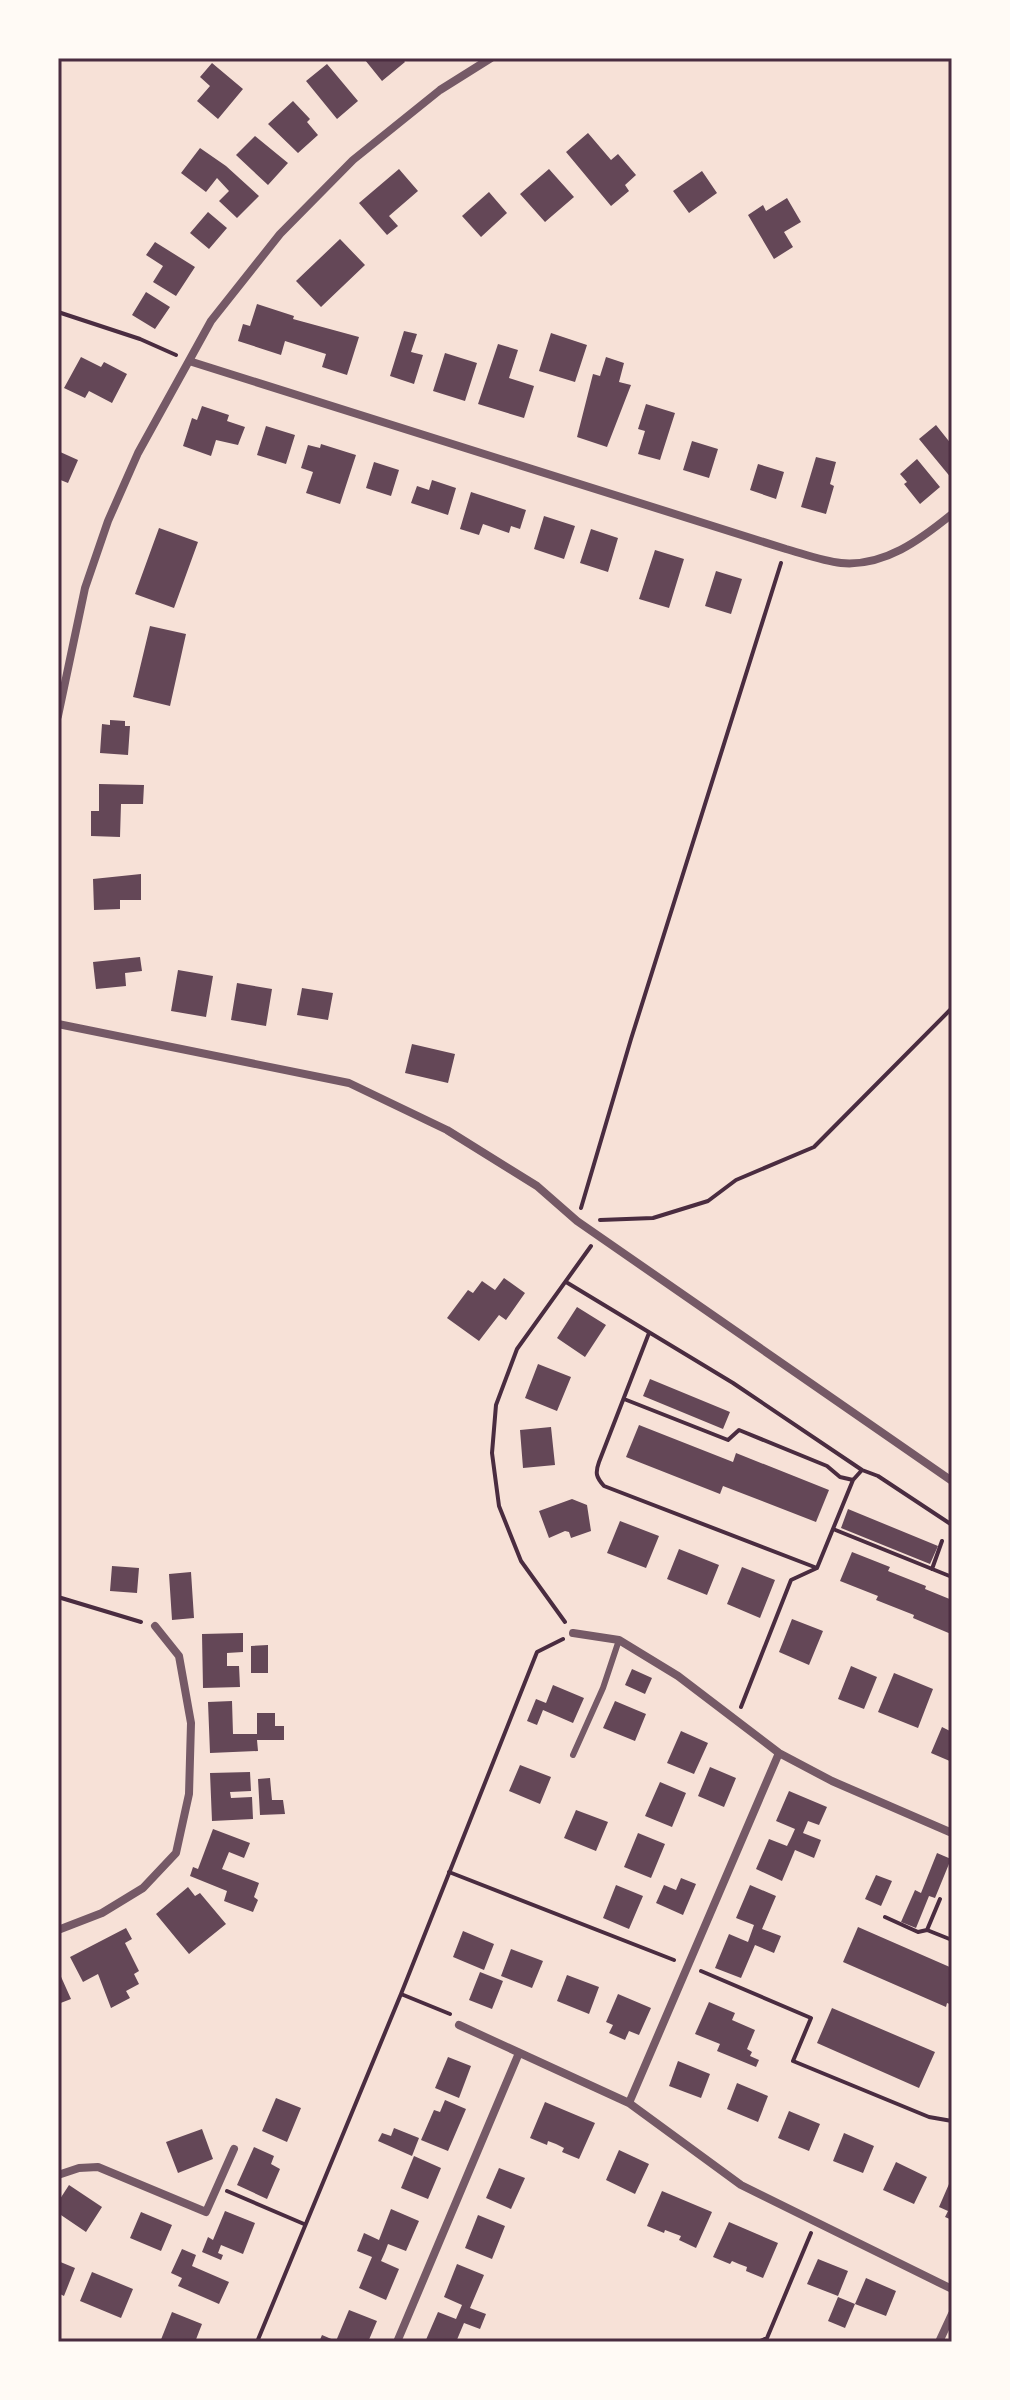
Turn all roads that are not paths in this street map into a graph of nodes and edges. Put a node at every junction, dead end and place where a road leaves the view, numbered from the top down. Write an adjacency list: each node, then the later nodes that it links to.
1 (491, 58): 2 (street)
2 (189, 361): 3 (street); 4 (street)
3 (952, 514)
4 (58, 716)
5 (58, 1024): 6 (street)
6 (952, 1481)
7 (155, 1626): 13 (street)
8 (573, 1633): 9 (street)
9 (619, 1640): 10 (street); 11 (lane)
10 (779, 1753): 12 (street); 16 (street)
11 (573, 1755)
12 (952, 1833)
13 (58, 1930)
14 (459, 2025): 15 (street)
15 (519, 2053): 16 (street); 21 (street)
16 (629, 2103): 19 (street)
17 (234, 2149): 18 (street)
18 (58, 2175)
19 (952, 2289)
20 (952, 2314): 22 (street)
21 (397, 2342)
22 (939, 2342)

